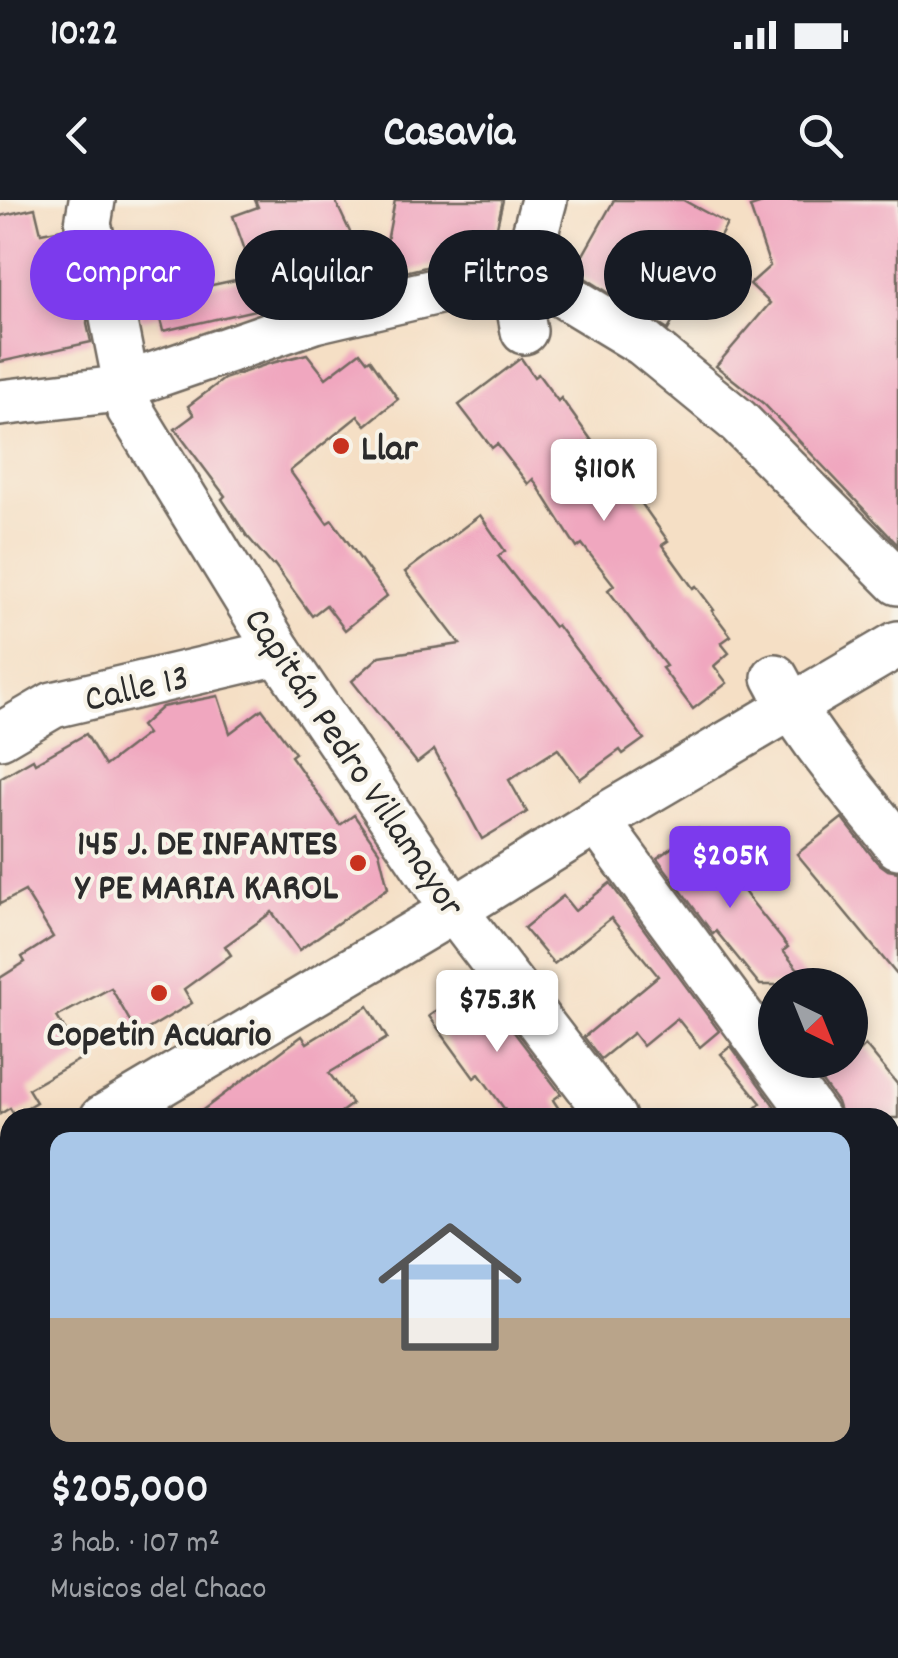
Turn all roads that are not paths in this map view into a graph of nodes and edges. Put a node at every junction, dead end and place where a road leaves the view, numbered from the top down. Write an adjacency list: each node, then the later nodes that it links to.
1 (92, 200): 3 (street)
2 (544, 200): 4 (street)
3 (89, 230)
4 (536, 230)
5 (428, 293): 10 (street)
6 (584, 307): 12 (street)
7 (113, 320): 10 (street, Capitán Pedro Villamayor)
8 (522, 320): 9 (street)
9 (524, 331)
10 (127, 388): 11 (street); 14 (street, Capitán Pedro Villamayor)
11 (0, 403)
12 (898, 582)
13 (898, 644): 15 (street)
14 (278, 652): 16 (street, Calle 13); 19 (street, Capitán Pedro Villamayor)
15 (782, 692): 17 (street); 18 (street)
16 (0, 736)
17 (597, 821): 19 (street); 22 (street)
18 (898, 846)
19 (454, 910): 20 (street); 21 (street, Capitán Pedro Villamayor)
20 (126, 1108)
21 (605, 1108)
22 (809, 1108)

